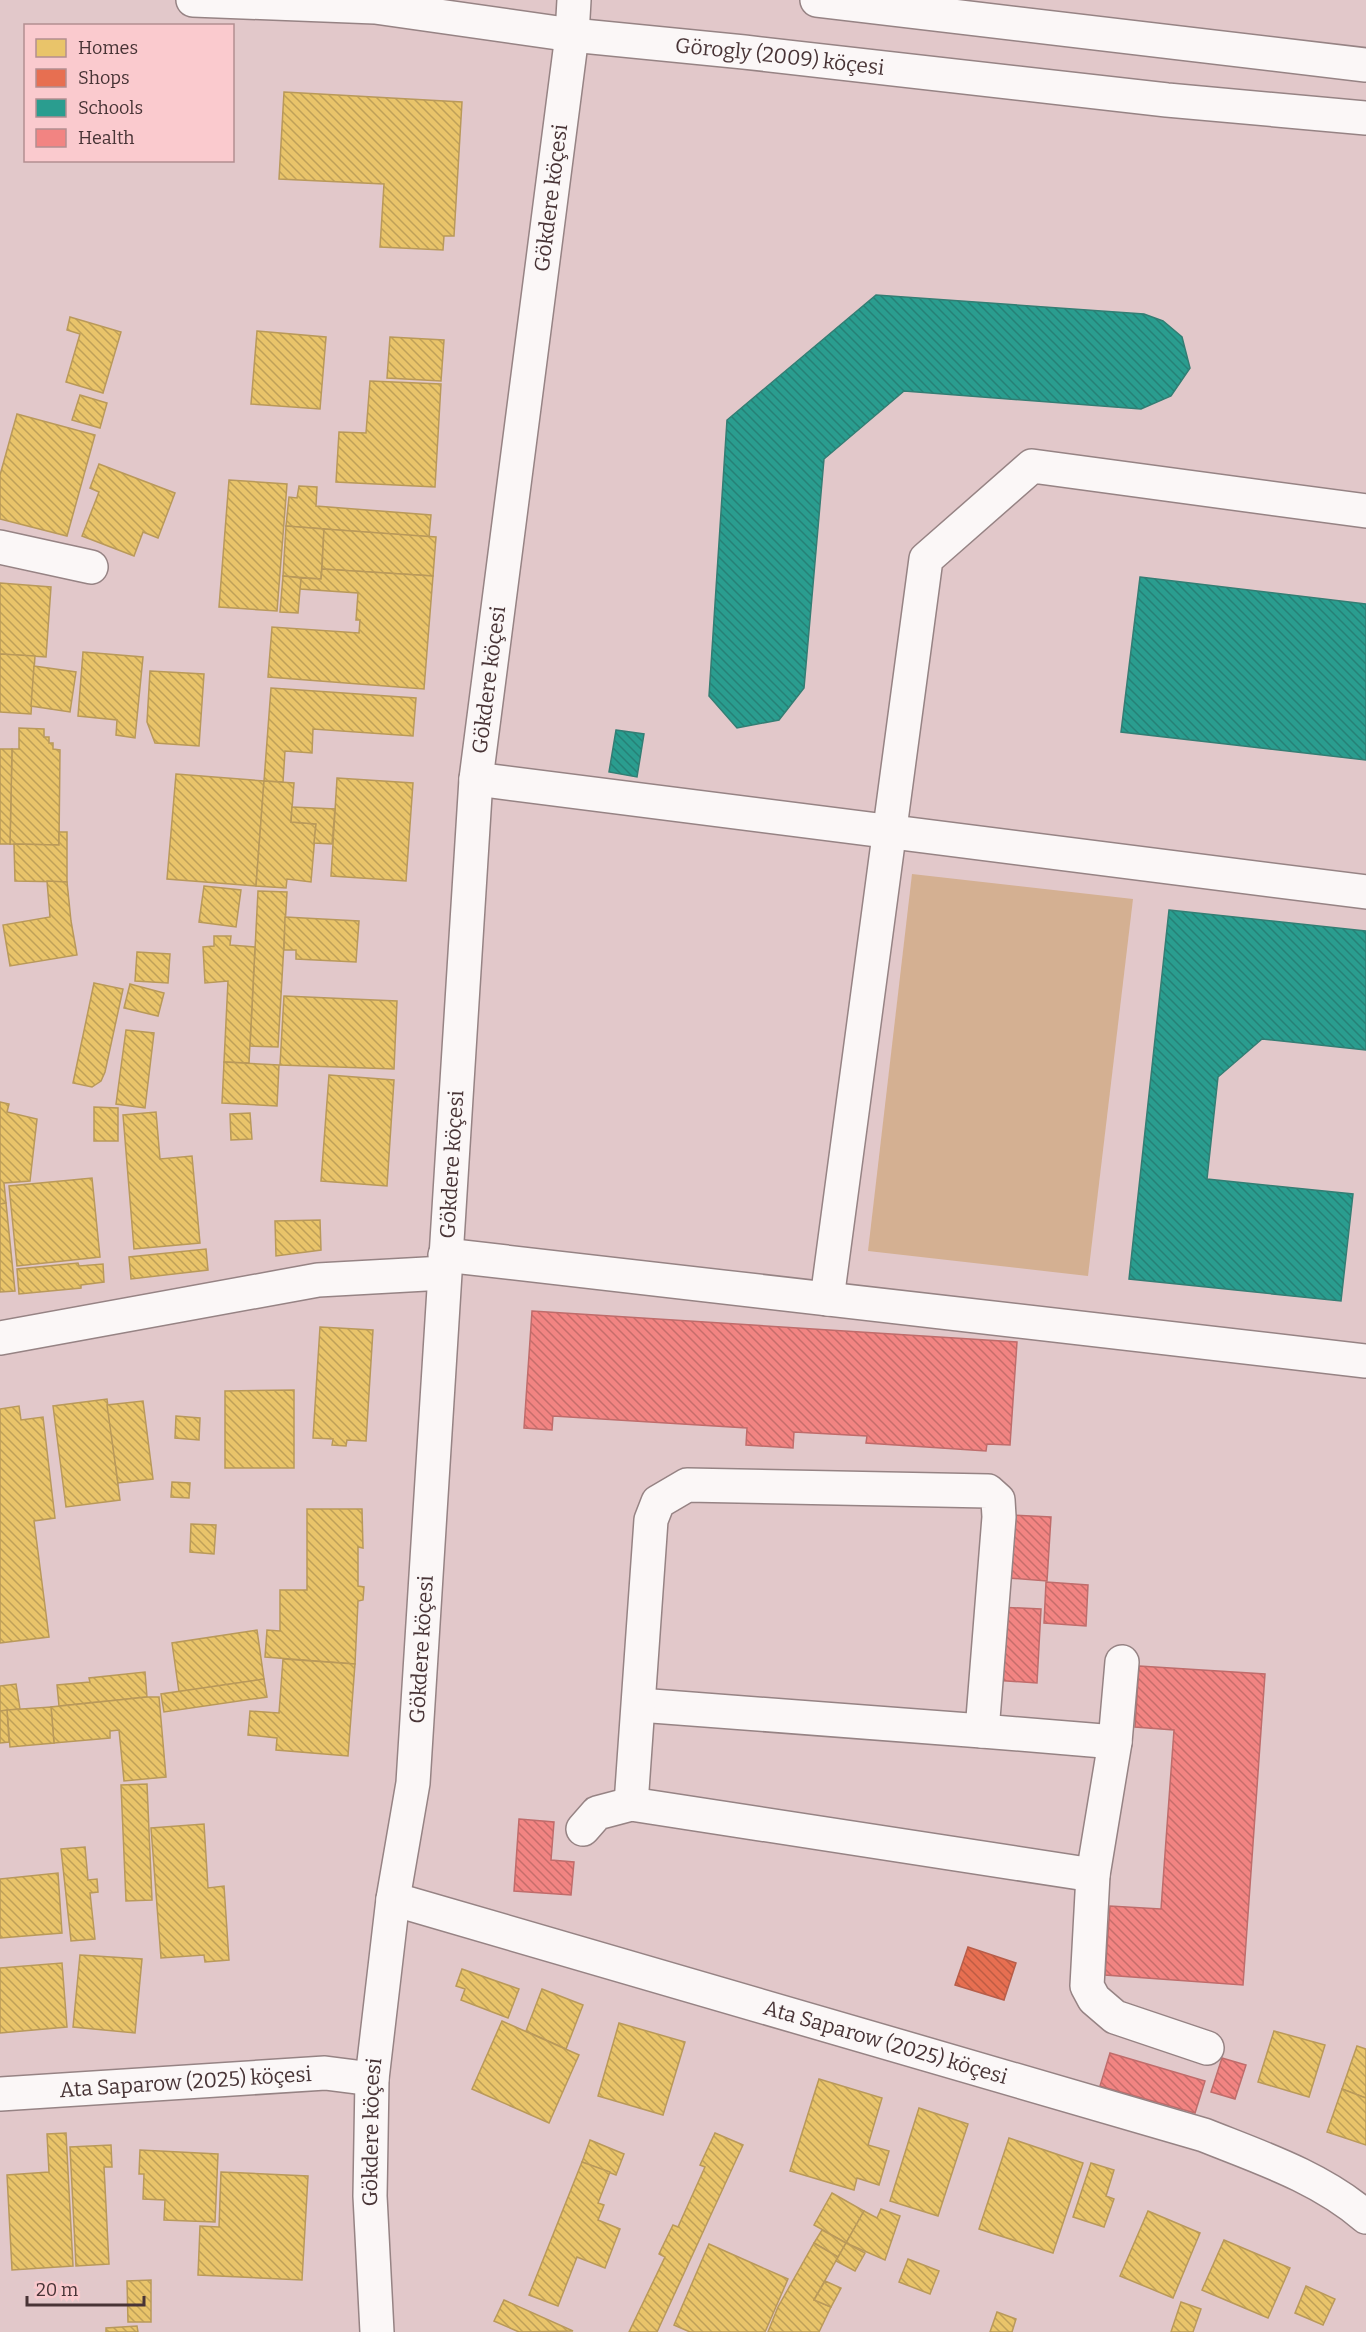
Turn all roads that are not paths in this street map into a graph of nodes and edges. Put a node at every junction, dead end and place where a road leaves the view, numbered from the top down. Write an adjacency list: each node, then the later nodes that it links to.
1 (193, 0): 4 (street, Görogly (2009) köçesi)
2 (574, 0): 4 (street, Gökdere köçesi)
3 (817, 0): 6 (street)
4 (572, 35): 8 (street, Görogly (2009) köçesi); 12 (street, Gökdere köçesi)
5 (1366, 54): 6 (street)
6 (1331, 61): 7 (street)
7 (1366, 65)
8 (1366, 118)
9 (1366, 511): 13 (street)
10 (0, 548): 11 (street)
11 (91, 567)
12 (476, 779): 13 (street); 15 (street, Gökdere köçesi)
13 (890, 831): 14 (street); 16 (street)
14 (1366, 892)
15 (444, 1264): 16 (street); 17 (street); 26 (street, Gökdere köçesi)
16 (827, 1299): 18 (street)
17 (0, 1338)
18 (1366, 1361)
19 (1122, 1662): 22 (street)
20 (639, 1705): 21 (street); 21 (street); 23 (street)
21 (982, 1731): 22 (street)
22 (1115, 1742): 25 (street)
23 (631, 1804): 24 (street); 25 (street)
24 (583, 1829)
25 (1093, 1875): 27 (street)
26 (393, 1899): 28 (street, Gökdere köçesi); 30 (street, Ata Saparow (2025) köçesi)
27 (1207, 2048)
28 (372, 2079): 29 (street, Ata Saparow (2025) köçesi); 31 (street, Gökdere köçesi)
29 (0, 2094)
30 (1366, 2214)
31 (377, 2332)

